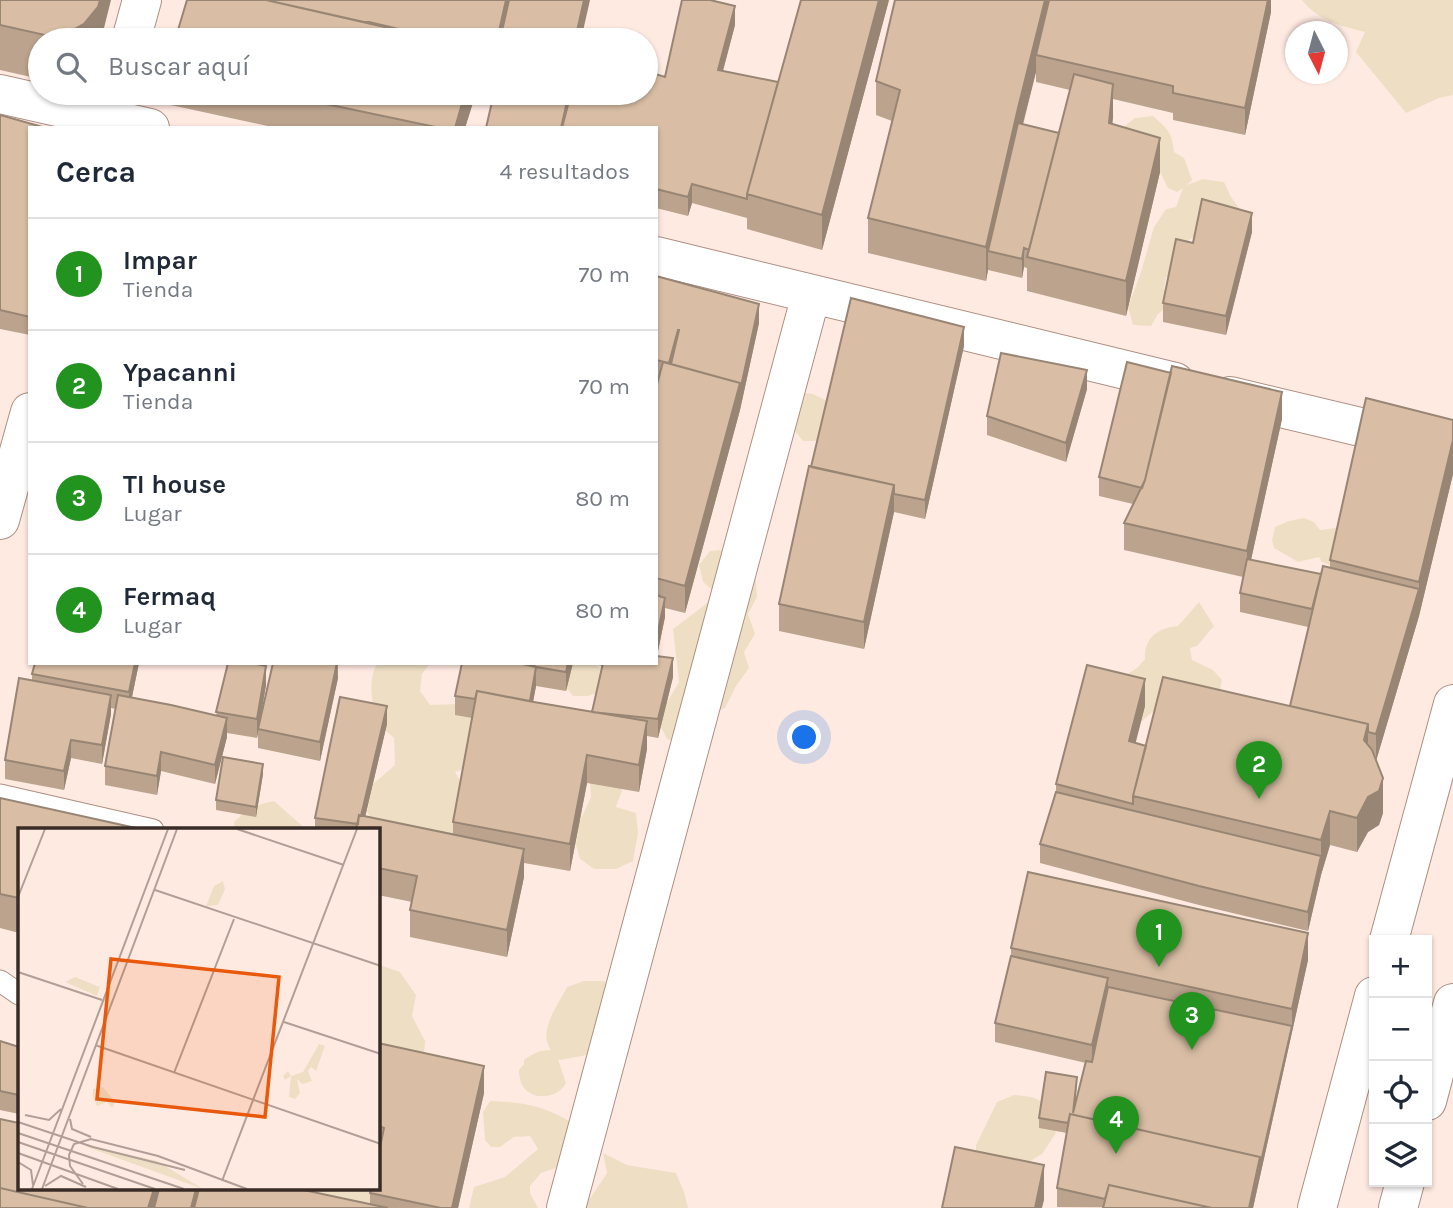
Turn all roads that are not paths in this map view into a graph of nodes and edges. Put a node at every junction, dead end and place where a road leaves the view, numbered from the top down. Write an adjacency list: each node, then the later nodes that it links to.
1 (142, 0): 2 (main road)
2 (134, 28)
3 (0, 93): 4 (main road)
4 (28, 98)
5 (67, 105): 6 (main road)
6 (112, 113): 7 (main road)
7 (145, 126)
8 (658, 257): 9 (main road)
9 (811, 295): 11 (main road); 23 (main road)
10 (28, 419): 12 (main road)
11 (1453, 449)
12 (0, 520)
13 (1453, 704): 16 (main road)
14 (0, 795): 15 (lane)
15 (144, 828)
16 (1390, 935)
17 (0, 981): 18 (lane)
18 (18, 994)
19 (1373, 998): 24 (main road)
20 (1453, 1003): 21 (main road)
21 (1432, 1082)
22 (1404, 1187): 25 (main road)
23 (566, 1208)
24 (1317, 1208)
25 (1398, 1208)

